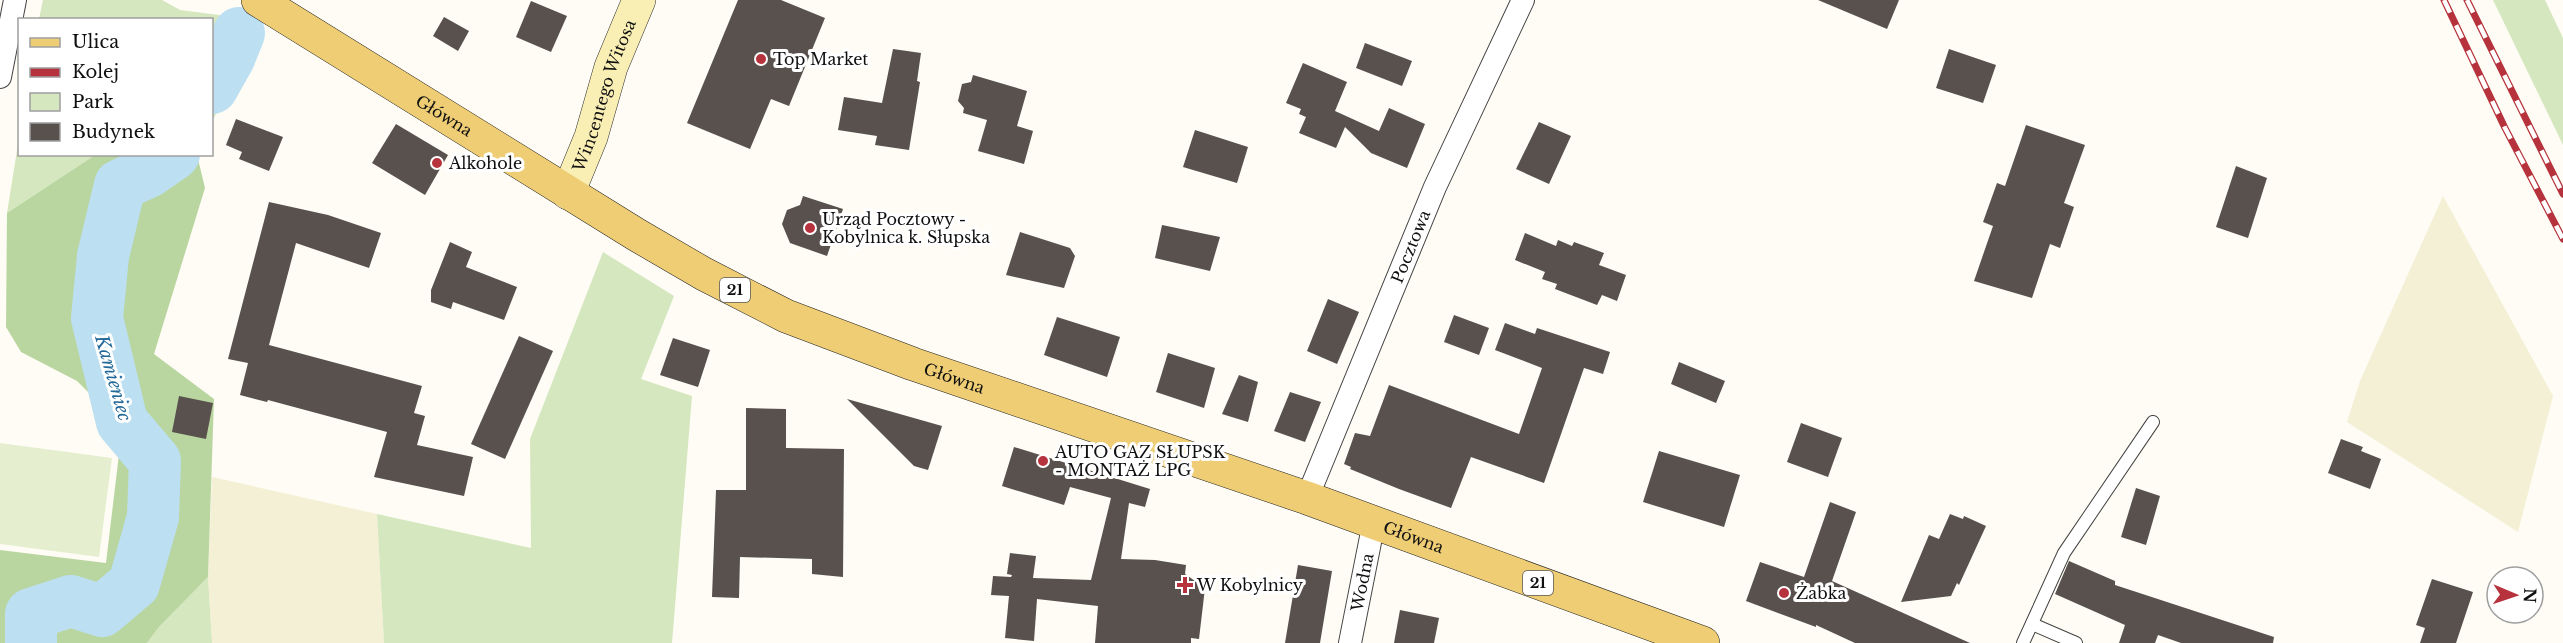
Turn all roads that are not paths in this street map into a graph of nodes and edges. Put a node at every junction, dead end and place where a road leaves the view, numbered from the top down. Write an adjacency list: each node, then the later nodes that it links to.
1 (15, 0): 5 (street)
2 (258, 0): 6 (main road, Główna / 21)
3 (639, 0): 6 (street, Wincentego Witosa)
4 (1523, 0): 8 (street, Pocztowa)
5 (0, 77)
6 (568, 193): 8 (main road, Główna / 21)
7 (2153, 422): 10 (lane)
8 (1307, 498): 9 (main road, Główna / 21)
9 (1374, 522): 11 (street, Wodna); 12 (main road, Główna / 21)
10 (2032, 624): 13 (lane); 14 (lane)
11 (1350, 643)
12 (1703, 643)
13 (2023, 643)
14 (2076, 643)

